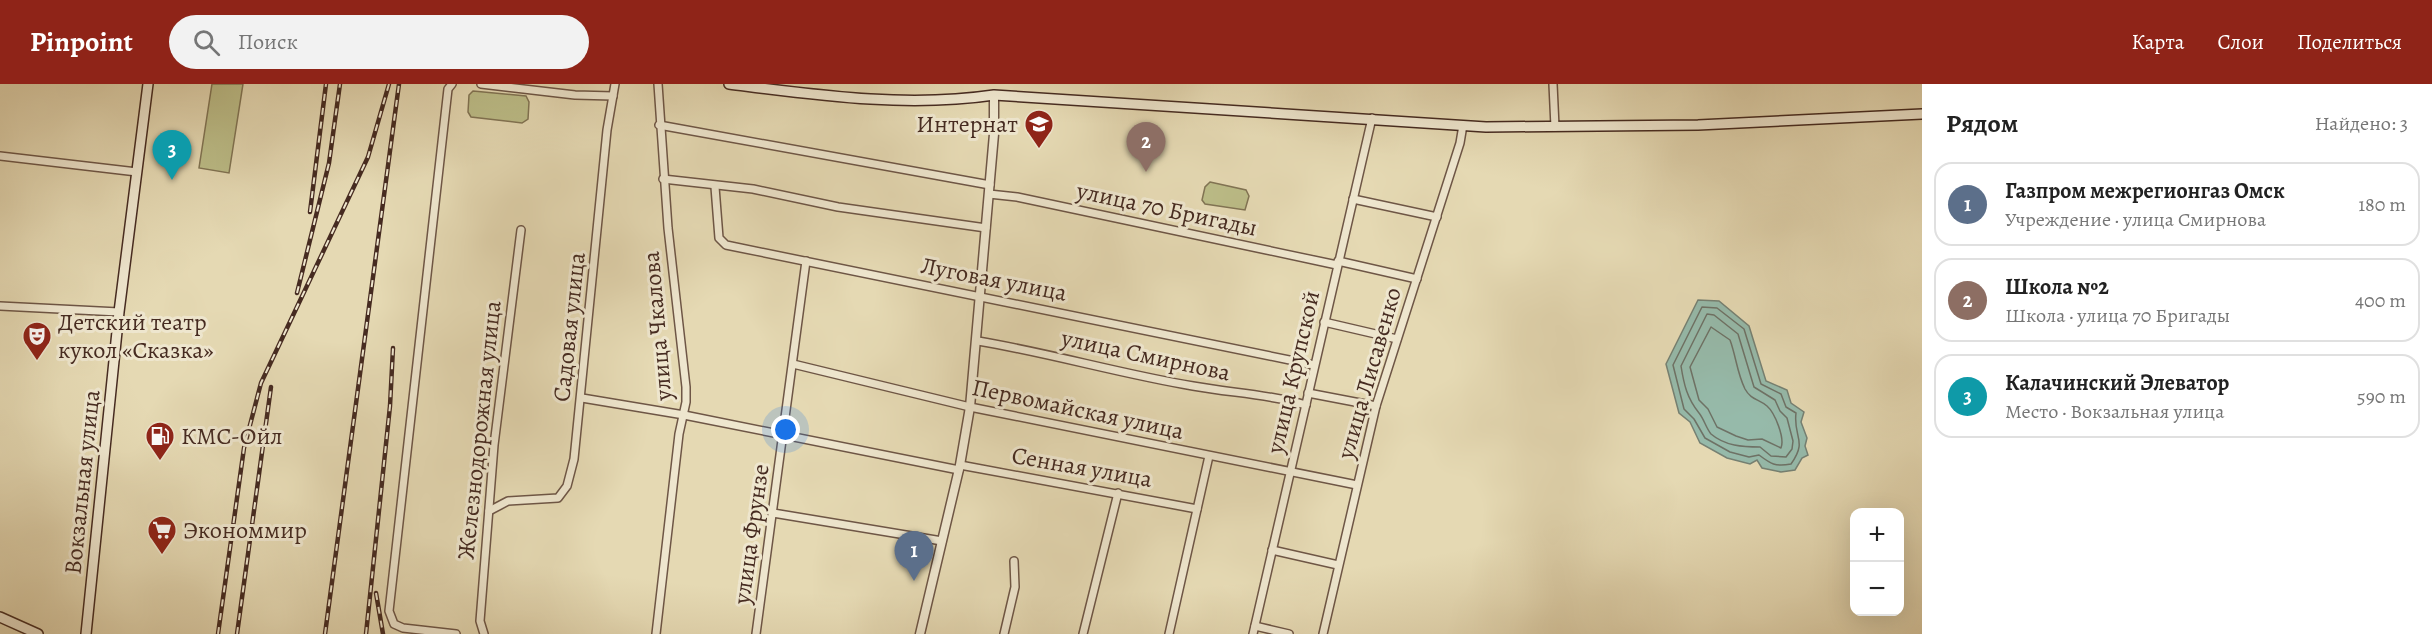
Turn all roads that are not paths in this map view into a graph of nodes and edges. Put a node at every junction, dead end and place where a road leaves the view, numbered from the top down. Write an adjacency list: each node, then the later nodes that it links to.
1 (148, 84): 18 (main road, Вокзальная улица)
2 (452, 84): 60 (street)
3 (481, 84): 11 (street)
4 (615, 84): 11 (street, Садовая улица)
5 (658, 84): 14 (street, улица Чкалова)
6 (729, 84): 9 (main road)
7 (999, 84): 10 (main road)
8 (1552, 84): 16 (street)
9 (794, 88): 10 (main road)
10 (994, 94): 13 (main road); 21 (street)
11 (613, 96): 38 (street, Садовая улица)
12 (1922, 114): 16 (main road)
13 (1372, 118): 15 (main road); 22 (street, улица Крупской)
14 (659, 125): 19 (street, улица Чкалова); 21 (street, улица 70 Бригады)
15 (1463, 125): 16 (main road); 23 (street, улица Лисавенко)
16 (1555, 127)
17 (0, 156): 18 (street)
18 (137, 172): 31 (main road, Вокзальная улица)
19 (663, 179): 20 (street); 42 (street, улица Чкалова)
20 (715, 187): 24 (street); 26 (street, Луговая улица)
21 (989, 190): 24 (street); 27 (street, улица 70 Бригады)
22 (1353, 199): 23 (street); 27 (street, улица Крупской)
23 (1437, 217): 28 (street, улица Лисавенко)
24 (986, 228): 29 (street)
25 (521, 230): 50 (street, Железнодорожная улица)
26 (806, 261): 29 (street, Луговая улица); 35 (street, улица Фрунзе)
27 (1337, 263): 28 (street, улица 70 Бригады); 32 (street, улица Крупской)
28 (1417, 279): 33 (street, улица Лисавенко)
29 (981, 295): 34 (street); 36 (street, Луговая улица)
30 (0, 306): 31 (street)
31 (119, 312): 59 (main road, Вокзальная улица)
32 (1324, 322): 33 (street); 36 (street, улица Крупской)
33 (1397, 339): 40 (street, улица Лисавенко)
34 (978, 341): 39 (street, улица Смирнова); 41 (street)
35 (793, 364): 41 (street, Первомайская улица); 43 (street, улица Фрунзе)
36 (1314, 365): 37 (street, улица Крупской)
37 (1308, 393): 39 (street, улица Крупской); 40 (street)
38 (582, 398): 42 (street, Сенная улица); 50 (street, Садовая улица)
39 (1306, 405): 46 (street, улица Крупской)
40 (1377, 406): 47 (street, улица Лисавенко)
41 (970, 407): 44 (street, Первомайская улица); 45 (street)
42 (684, 415): 43 (street, Сенная улица); 62 (street, улица Чкалова)
43 (784, 436): 45 (street, Сенная улица); 51 (street, улица Фрунзе)
44 (1209, 456): 46 (street, Первомайская улица); 49 (street)
45 (959, 468): 48 (street, Сенная улица); 52 (street)
46 (1290, 472): 47 (street, Первомайская улица); 53 (street, улица Крупской)
47 (1357, 485): 55 (street, улица Лисавенко)
48 (1118, 493): 49 (street, Сенная улица); 66 (street)
49 (1197, 509): 67 (street)
50 (489, 511): 61 (street, Железнодорожная улица)
51 (773, 513): 52 (street); 63 (street, улица Фрунзе)
52 (942, 541): 64 (street)
53 (1272, 550): 55 (street); 57 (street, улица Крупской)
54 (1014, 561): 65 (street)
55 (1338, 564): 69 (street, улица Лисавенко)
56 (0, 617): 58 (main road)
57 (1254, 630): 68 (street)
58 (38, 634)
59 (86, 634)
60 (456, 634)
61 (484, 634)
62 (656, 634)
63 (756, 634)
64 (920, 634)
65 (1004, 634)
66 (1083, 634)
67 (1168, 634)
68 (1289, 634)
69 (1323, 634)

